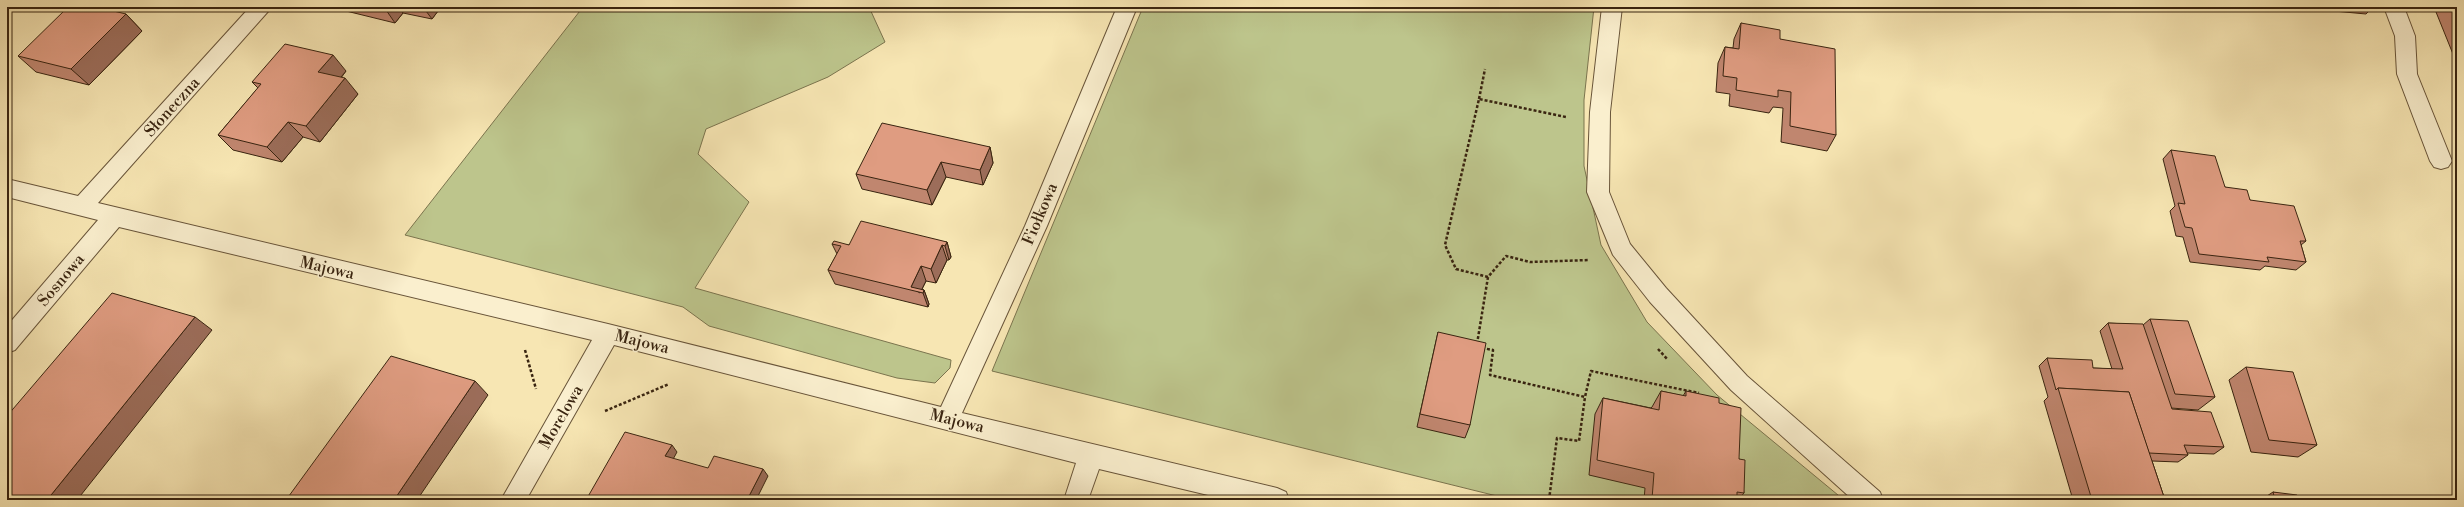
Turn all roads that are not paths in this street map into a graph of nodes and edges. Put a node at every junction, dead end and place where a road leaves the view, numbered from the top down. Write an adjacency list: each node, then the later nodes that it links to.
1 (262, 7): 7 (street, Słoneczna)
2 (1127, 7): 11 (street, Fiołkowa)
3 (1612, 7): 16 (street)
4 (2394, 7): 5 (street)
5 (2441, 161)
6 (7, 188): 7 (street, Majowa)
7 (82, 206): 8 (street, Majowa)
8 (114, 217): 9 (street, Majowa); 10 (street, Sosnowa)
9 (608, 334): 11 (street, Majowa); 13 (street, Morelowa)
10 (7, 343)
11 (947, 419): 12 (street, Majowa)
12 (1091, 456): 14 (street); 15 (street, Majowa)
13 (513, 500)
14 (1076, 500)
15 (1277, 500)
16 (1871, 500)

